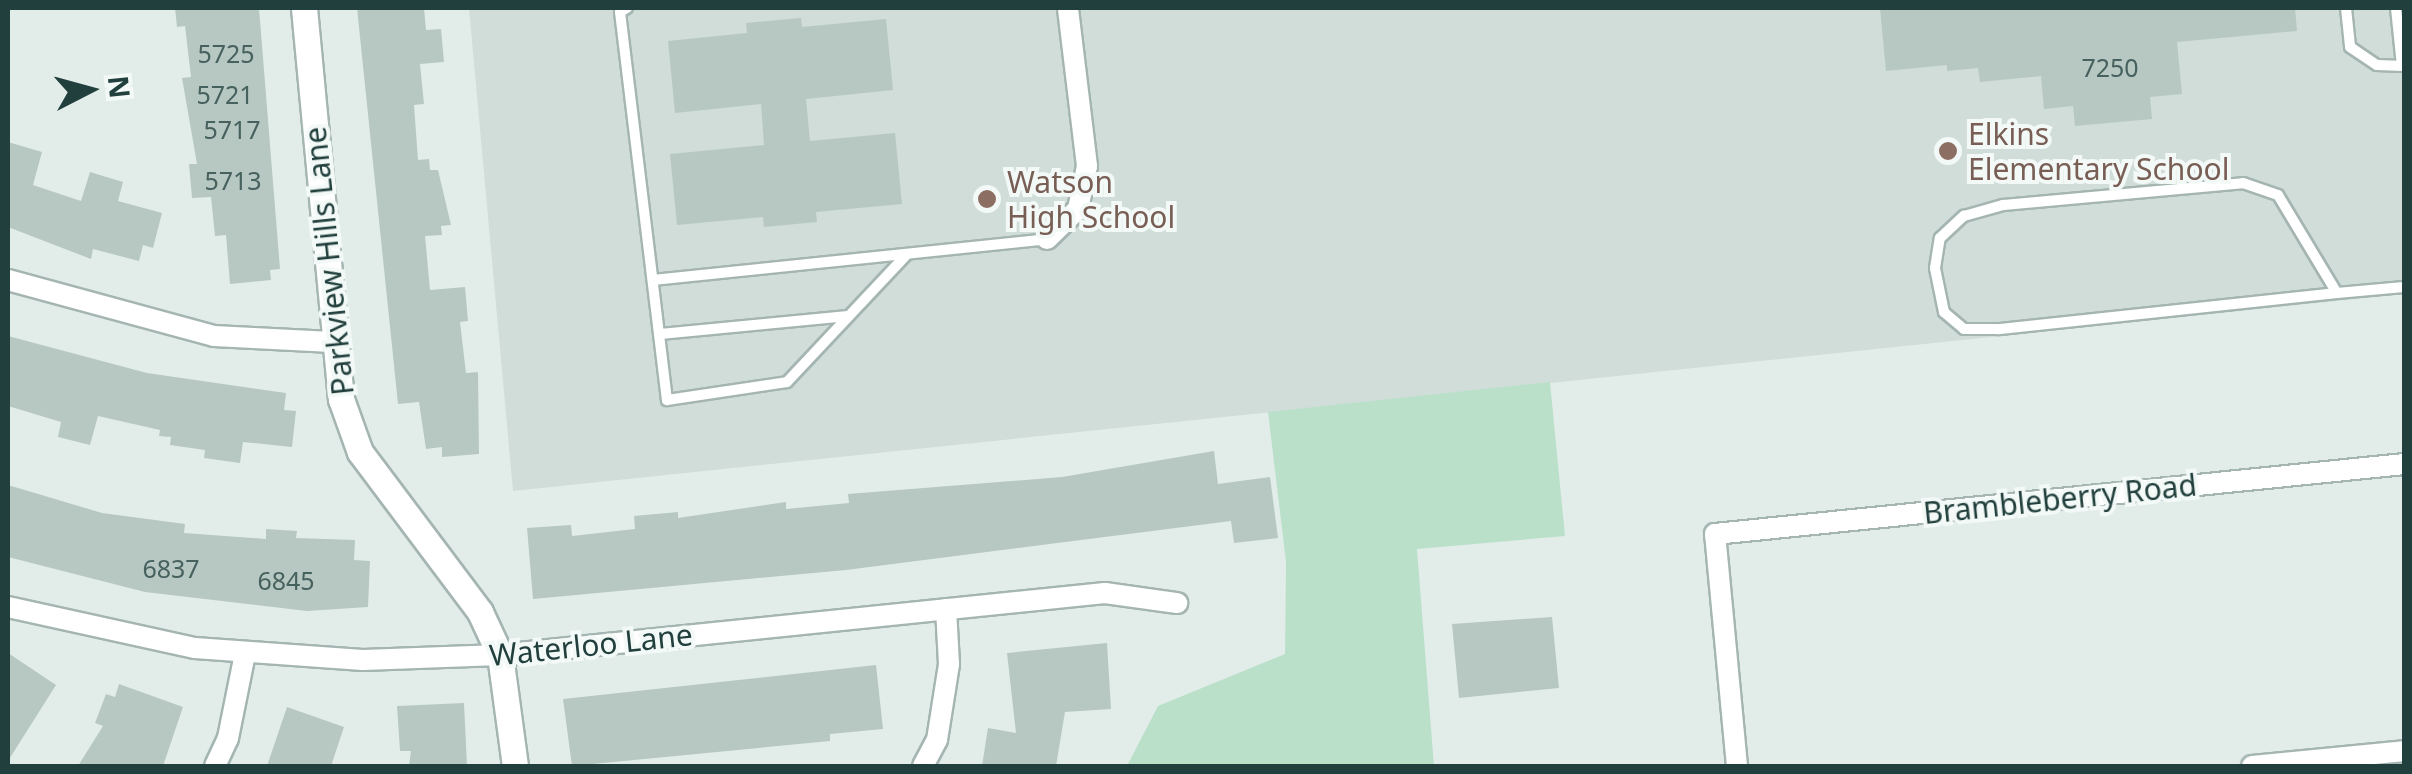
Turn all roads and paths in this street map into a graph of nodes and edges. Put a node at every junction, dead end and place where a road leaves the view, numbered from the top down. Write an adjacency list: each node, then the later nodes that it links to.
1 (304, 8): 15 (street, Parkview Hills Lane)
2 (626, 8): 10 (lane)
3 (1068, 8): 7 (street)
4 (2346, 8): 6 (lane)
5 (2396, 8): 6 (lane)
6 (2403, 66)
7 (1047, 239): 8 (lane)
8 (906, 254): 10 (lane); 13 (lane)
9 (8, 280): 15 (street)
10 (654, 280): 14 (lane)
11 (2404, 286): 12 (lane)
12 (2337, 293): 12 (lane)
13 (849, 316): 14 (lane); 14 (lane)
14 (660, 334)
15 (332, 342): 21 (street, Parkview Hills Lane)
16 (2404, 464): 27 (street, Brambleberry Road)
17 (1178, 603): 19 (street, Waterloo Lane)
18 (8, 608): 20 (street, Waterloo Lane)
19 (946, 609): 21 (street, Waterloo Lane); 26 (street)
20 (246, 654): 21 (street, Waterloo Lane); 24 (street)
21 (500, 655): 25 (street, Parkview Hills Lane)
22 (2404, 751): 23 (street)
23 (2287, 765): 28 (street)
24 (215, 766)
25 (515, 766)
26 (924, 766)
27 (1738, 766)
28 (2252, 766)

